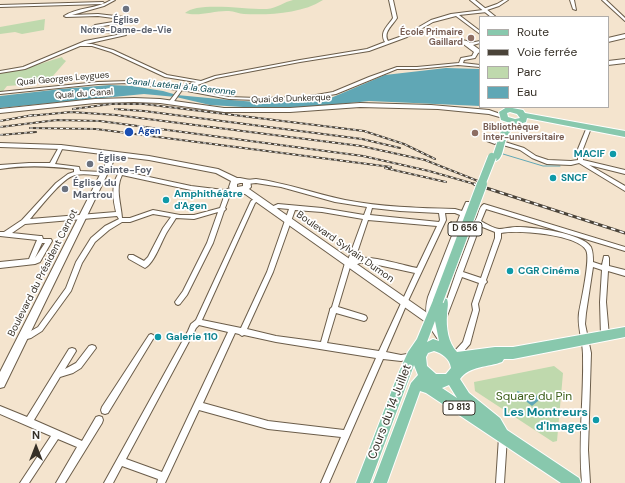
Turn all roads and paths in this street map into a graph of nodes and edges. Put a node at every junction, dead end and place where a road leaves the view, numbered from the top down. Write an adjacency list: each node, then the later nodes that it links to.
1 (390, 0): 16 (street)
2 (472, 0): 9 (street)
3 (506, 0): 9 (street)
4 (572, 0): 8 (street)
5 (604, 0): 12 (street)
6 (111, 2): 7 (street); 19 (street)
7 (0, 6)
8 (575, 9)
9 (485, 10): 10 (street); 11 (street)
10 (457, 15): 13 (street); 16 (street)
11 (493, 16)
12 (625, 20)
13 (479, 32)
14 (625, 36): 15 (main road)
15 (609, 40)
16 (387, 42): 26 (street)
17 (479, 42): 18 (street)
18 (470, 44): 20 (street); 20 (street)
19 (80, 45): 25 (street); 27 (street)
20 (479, 51): 23 (street)
21 (625, 61): 22 (street)
22 (609, 63)
23 (461, 64): 24 (street, Quai Georges Leygues); 29 (street, Quai Georges Leygues)
24 (479, 66)
25 (0, 72)
26 (208, 79): 27 (street); 28 (street)
27 (194, 80): 28 (street)
28 (201, 82): 29 (street)
29 (180, 90): 30 (street, Quai Georges Leygues); 31 (street)
30 (0, 93)
31 (170, 102): 32 (street, Quai du Canal); 33 (street, Quai de Dunkerque)
32 (0, 111)
33 (507, 112): 34 (main road); 34 (main road); 42 (main road, D 656)
34 (520, 115): 35 (main road); 42 (main road, D 656)
35 (588, 130): 36 (main road); 43 (street)
36 (625, 134)
37 (505, 144): 43 (street)
38 (0, 145): 39 (street)
39 (61, 147): 40 (street); 44 (street)
40 (113, 156): 41 (street); 49 (street, Boulevard du Président Carnot)
41 (128, 156): 50 (street); 50 (street)
42 (494, 158): 89 (main road, D 656)
43 (581, 161): 48 (street); 52 (street)
44 (52, 164): 45 (street); 46 (street)
45 (0, 167)
46 (77, 170): 49 (street); 66 (street)
47 (121, 172): 49 (street); 50 (street); 63 (street)
48 (625, 172)
49 (104, 173): 62 (street, Boulevard du Président Carnot)
50 (233, 187): 51 (street); 58 (street)
51 (246, 188): 53 (street, Boulevard Sylvain Dumon); 55 (street)
52 (625, 189)
53 (257, 199): 57 (street, Boulevard Sylvain Dumon); 90 (street)
54 (468, 203): 60 (street, Cours du 14 Juillet)
55 (370, 206): 59 (street); 64 (street)
56 (293, 207): 57 (street); 64 (street); 65 (street)
57 (271, 208): 65 (street, Boulevard Sylvain Dumon)
58 (223, 209): 61 (street); 86 (street)
59 (442, 211): 60 (street); 68 (street); 69 (street)
60 (464, 214): 69 (street, Cours du 14 Juillet)
61 (176, 216): 63 (street); 74 (street)
62 (83, 217): 63 (street); 66 (street); 95 (street, Boulevard du Président Carnot)
63 (120, 217): 95 (street)
64 (366, 217): 68 (street); 77 (street)
65 (287, 220): 77 (street, Boulevard Sylvain Dumon); 93 (street)
66 (24, 222): 71 (street)
67 (477, 222): 70 (street); 73 (street, Cours du 14 Juillet); 82 (street, Cours du 14 Juillet)
68 (440, 224): 81 (street)
69 (459, 225): 89 (street, Cours du 14 Juillet)
70 (498, 231): 79 (street); 84 (street)
71 (3, 234): 72 (street)
72 (40, 241): 76 (street); 76 (street)
73 (625, 249)
74 (131, 257)
75 (606, 258): 80 (street)
76 (34, 261): 78 (street)
77 (349, 263): 81 (street); 85 (street, Boulevard Sylvain Dumon); 87 (street)
78 (0, 264)
79 (589, 264): 80 (street); 97 (street)
80 (605, 268): 83 (street); 94 (street)
81 (418, 272): 85 (street)
82 (460, 273): 84 (street); 89 (street, Cours du 14 Juillet)
83 (625, 273)
84 (484, 282): 102 (street)
85 (405, 301): 89 (street, Boulevard Sylvain Dumon); 104 (street)
86 (178, 302)
87 (333, 309): 88 (street); 98 (street)
88 (364, 318)
89 (435, 321): 101 (main road, Cours du 14 Juillet / D 656); 102 (main road, Cours du 14 Juillet / D 656)
90 (198, 322): 91 (street); 118 (street)
91 (232, 330): 93 (street); 109 (street)
92 (625, 332): 94 (main road)
93 (242, 333): 98 (street)
94 (605, 336): 97 (main road)
95 (23, 337): 108 (street, Boulevard du Président Carnot)
96 (151, 337): 111 (street)
97 (585, 340): 103 (main road); 128 (street)
98 (323, 346): 104 (street)
99 (92, 348): 105 (street)
100 (72, 351): 105 (street)
101 (418, 351): 102 (main road); 104 (street); 107 (main road); 124 (main road, Cours du 14 Juillet / D 656)
102 (451, 352): 103 (main road); 106 (main road)
103 (513, 353): 106 (main road)
104 (382, 354): 115 (street)
105 (58, 374): 113 (street)
106 (454, 375): 107 (main road); 116 (main road, D 813)
107 (423, 381): 116 (main road, D 813); 125 (main road, Cours du 14 Juillet)
108 (0, 384)
109 (197, 405): 115 (street); 119 (street)
110 (0, 410): 113 (street)
111 (105, 410)
112 (99, 420): 117 (street)
113 (29, 421): 114 (street)
114 (57, 434): 117 (street); 120 (street)
115 (347, 434): 123 (street)
116 (502, 435): 126 (street); 127 (main road, D 813)
117 (82, 446): 121 (street)
118 (121, 460): 119 (street); 122 (street)
119 (162, 480)
120 (24, 483)
121 (60, 483)
122 (108, 483)
123 (325, 483)
124 (363, 483)
125 (380, 483)
126 (500, 483)
127 (574, 483)
128 (586, 483)

